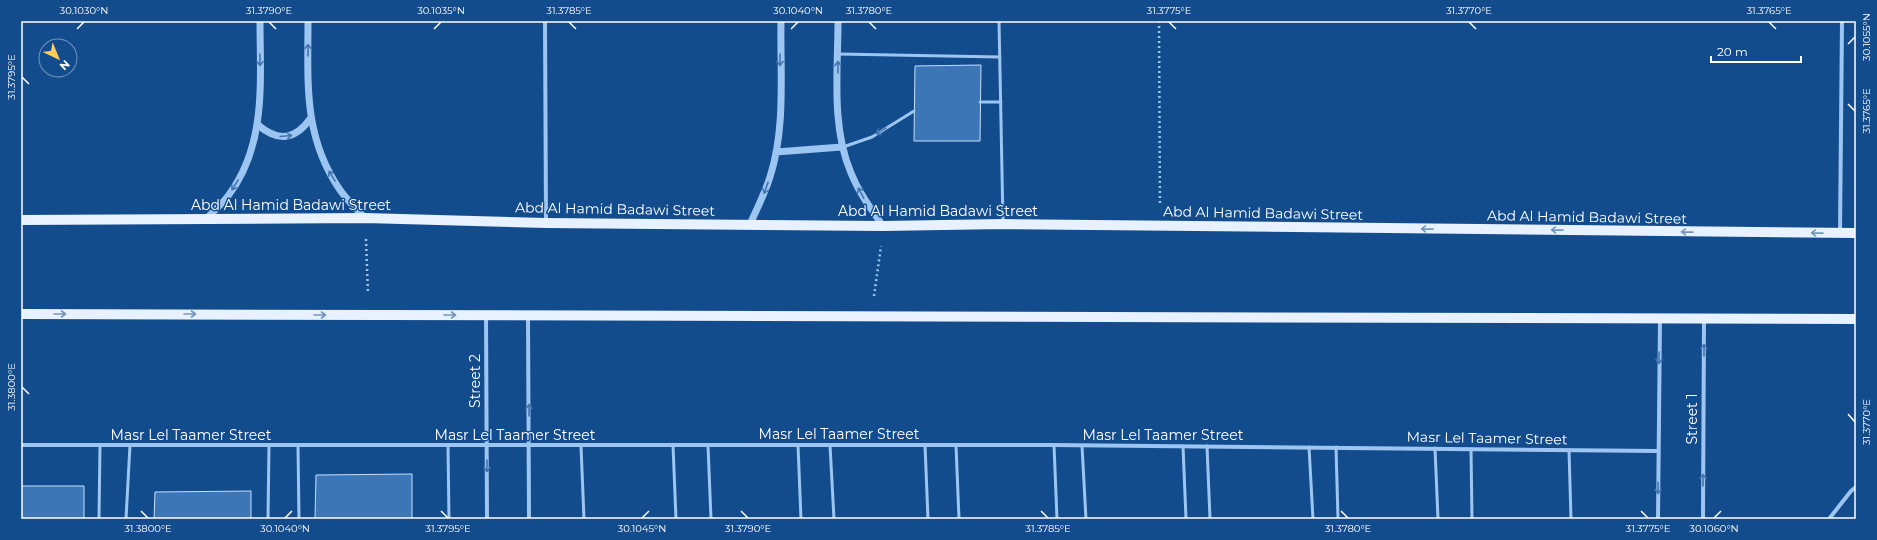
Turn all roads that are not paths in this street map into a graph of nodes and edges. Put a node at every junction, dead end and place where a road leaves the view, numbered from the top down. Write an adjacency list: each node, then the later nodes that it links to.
1 (260, 21): 14 (street, one-way to 14)
2 (308, 21): 13 (street, one-way to 2)
3 (545, 21): 20 (street)
4 (780, 21): 16 (street, one-way to 16)
5 (838, 21): 8 (street)
6 (999, 21): 9 (lane)
7 (1842, 21): 24 (street)
8 (838, 54): 9 (lane); 15 (street, one-way to 8)
9 (1000, 57): 11 (lane)
10 (980, 102): 11 (lane)
11 (1001, 102): 22 (lane)
12 (914, 111): 15 (lane, one-way to 15)
13 (310, 119): 14 (street, one-way to 13); 18 (street, one-way to 13)
14 (258, 124): 17 (street, one-way to 17)
15 (842, 147): 16 (street); 23 (street, one-way to 15)
16 (776, 152): 21 (street, one-way to 21)
17 (207, 218): 18 (main road, Abd Al Hamid Badawi Street); 19 (main road, Abd Al Hamid Badawi Street)
18 (364, 218): 20 (main road, Abd Al Hamid Badawi Street)
19 (21, 220)
20 (546, 223): 21 (main road, Abd Al Hamid Badawi Street)
21 (750, 224): 23 (main road, Abd Al Hamid Badawi Street)
22 (1003, 224): 23 (main road, Abd Al Hamid Badawi Street); 24 (main road, Abd Al Hamid Badawi Street, one-way to 22)
23 (883, 226)
24 (1840, 233): 25 (main road, Abd Al Hamid Badawi Street)
25 (1856, 233)
26 (21, 314): 27 (main road, one-way to 27)
27 (486, 315): 28 (main road); 44 (street, Street 2)
28 (528, 315): 30 (main road); 34 (street, one-way to 28)
29 (1704, 318): 30 (main road); 31 (main road); 82 (street, Street 1, one-way to 29)
30 (1660, 319): 56 (street, one-way to 56)
31 (1856, 319)
32 (21, 445): 33 (street, Masr Lel Taamer Street)
33 (100, 445): 40 (street, Masr Lel Taamer Street); 58 (lane)
34 (529, 445): 44 (street, Masr Lel Taamer Street); 45 (street, Masr Lel Taamer Street); 64 (street)
35 (798, 445): 36 (street, Masr Lel Taamer Street); 47 (street, Masr Lel Taamer Street); 68 (lane)
36 (830, 445): 37 (street, Masr Lel Taamer Street); 69 (lane)
37 (925, 445): 38 (street, Masr Lel Taamer Street); 70 (lane)
38 (956, 445): 39 (street, Masr Lel Taamer Street); 71 (lane)
39 (1054, 445): 48 (street, Masr Lel Taamer Street); 72 (lane)
40 (130, 446): 41 (street, Masr Lel Taamer Street); 59 (lane)
41 (268, 446): 42 (street, Masr Lel Taamer Street); 60 (lane)
42 (298, 446): 43 (street, Masr Lel Taamer Street); 61 (lane)
43 (448, 446): 44 (street, Masr Lel Taamer Street); 62 (lane)
44 (487, 446): 63 (street, Street 2, one-way to 63)
45 (581, 446): 46 (street, Masr Lel Taamer Street); 65 (lane)
46 (673, 446): 47 (street, Masr Lel Taamer Street); 66 (lane)
47 (708, 446): 67 (lane)
48 (1082, 446): 49 (street, Masr Lel Taamer Street); 73 (lane)
49 (1183, 446): 50 (street, Masr Lel Taamer Street); 74 (lane)
50 (1207, 446): 51 (street, Masr Lel Taamer Street); 75 (lane)
51 (1310, 447): 52 (street, Masr Lel Taamer Street); 76 (lane)
52 (1336, 447): 53 (street, Masr Lel Taamer Street); 77 (lane)
53 (1435, 448): 54 (street, Masr Lel Taamer Street); 78 (lane)
54 (1471, 448): 55 (street, Masr Lel Taamer Street); 79 (lane)
55 (1569, 450): 56 (street, Masr Lel Taamer Street); 80 (lane)
56 (1658, 452): 81 (street, one-way to 81)
57 (1856, 487): 83 (street)
58 (99, 519)
59 (126, 519)
60 (268, 519)
61 (299, 519)
62 (449, 519)
63 (487, 519)
64 (529, 519)
65 (584, 519)
66 (676, 519)
67 (711, 519)
68 (801, 519)
69 (834, 519)
70 (928, 519)
71 (959, 519)
72 (1057, 519)
73 (1086, 519)
74 (1186, 519)
75 (1210, 519)
76 (1312, 519)
77 (1338, 519)
78 (1438, 519)
79 (1472, 519)
80 (1571, 519)
81 (1658, 519)
82 (1703, 519)
83 (1829, 519)

